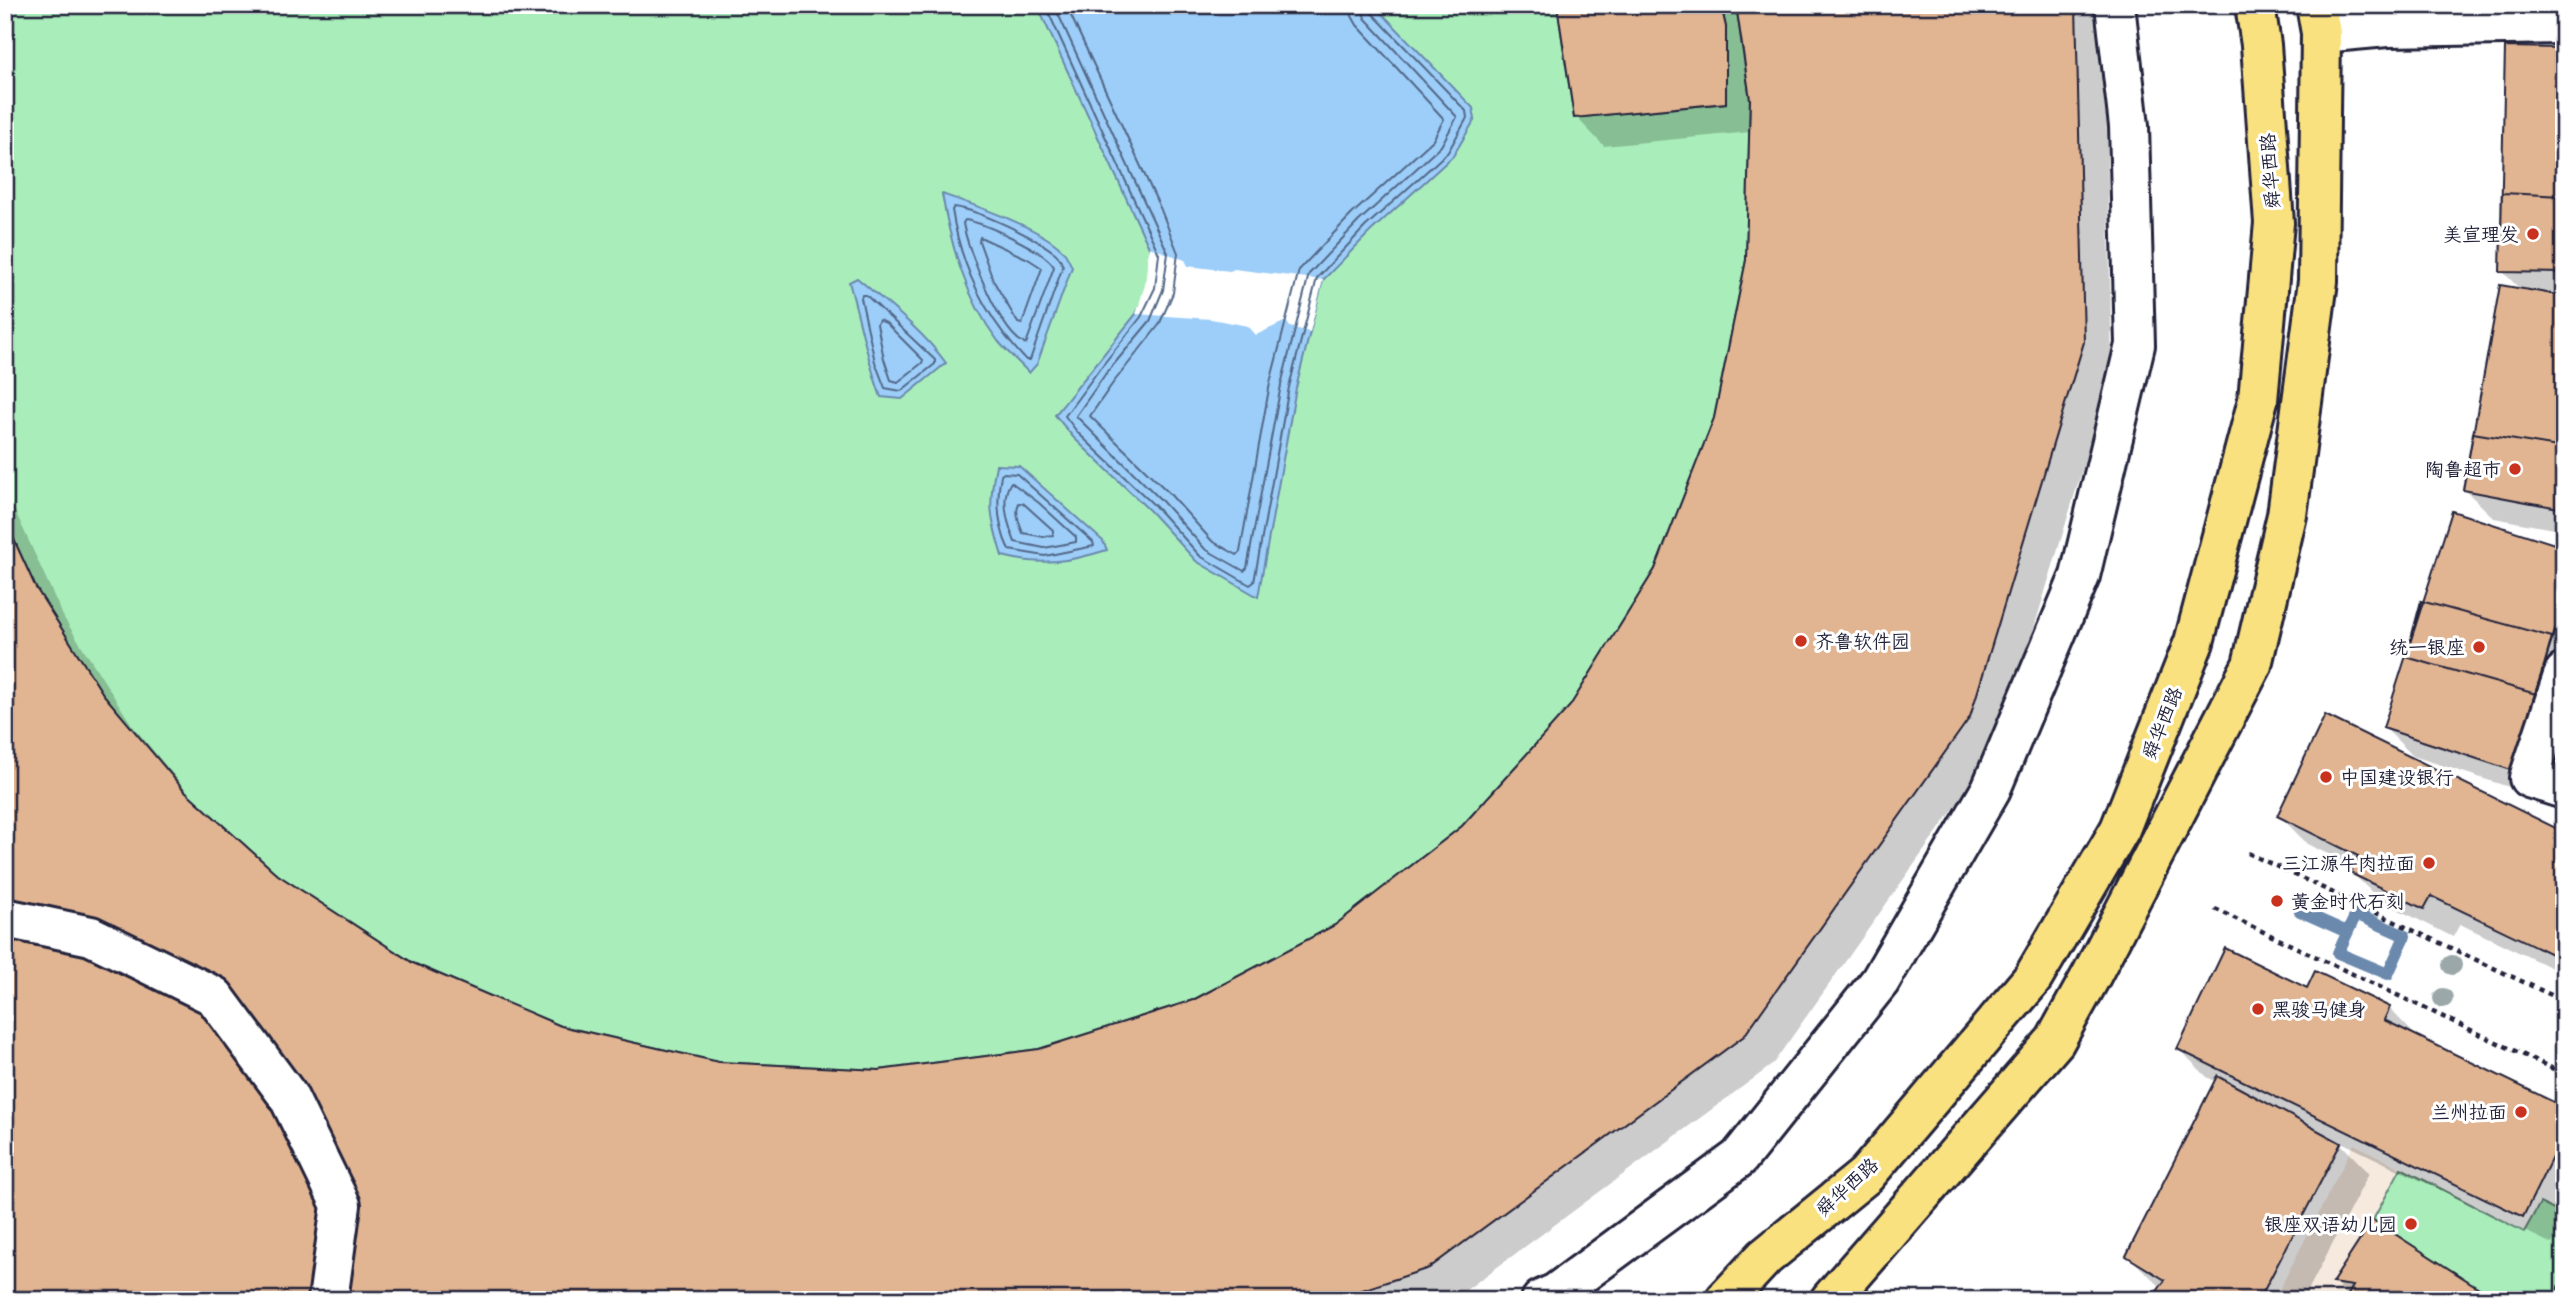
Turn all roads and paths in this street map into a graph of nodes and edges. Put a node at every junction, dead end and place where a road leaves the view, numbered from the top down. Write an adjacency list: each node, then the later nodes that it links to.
1 (2115, 5): 15 (street)
2 (2255, 5): 12 (main road, 舜华西路)
3 (2318, 19): 4 (street); 18 (main road)
4 (2564, 24)
5 (2564, 673): 6 (street)
6 (2564, 789)
7 (2248, 853): 10 (path)
8 (2215, 909): 11 (path)
9 (5, 918): 14 (street)
10 (2564, 1001)
11 (2564, 1074)
12 (1765, 1257): 16 (main road, 舜华西路); 17 (main road)
13 (2564, 1263): 19 (path)
14 (328, 1300)
15 (1541, 1300)
16 (1725, 1300)
17 (1766, 1300)
18 (1830, 1300)
19 (2557, 1300)

